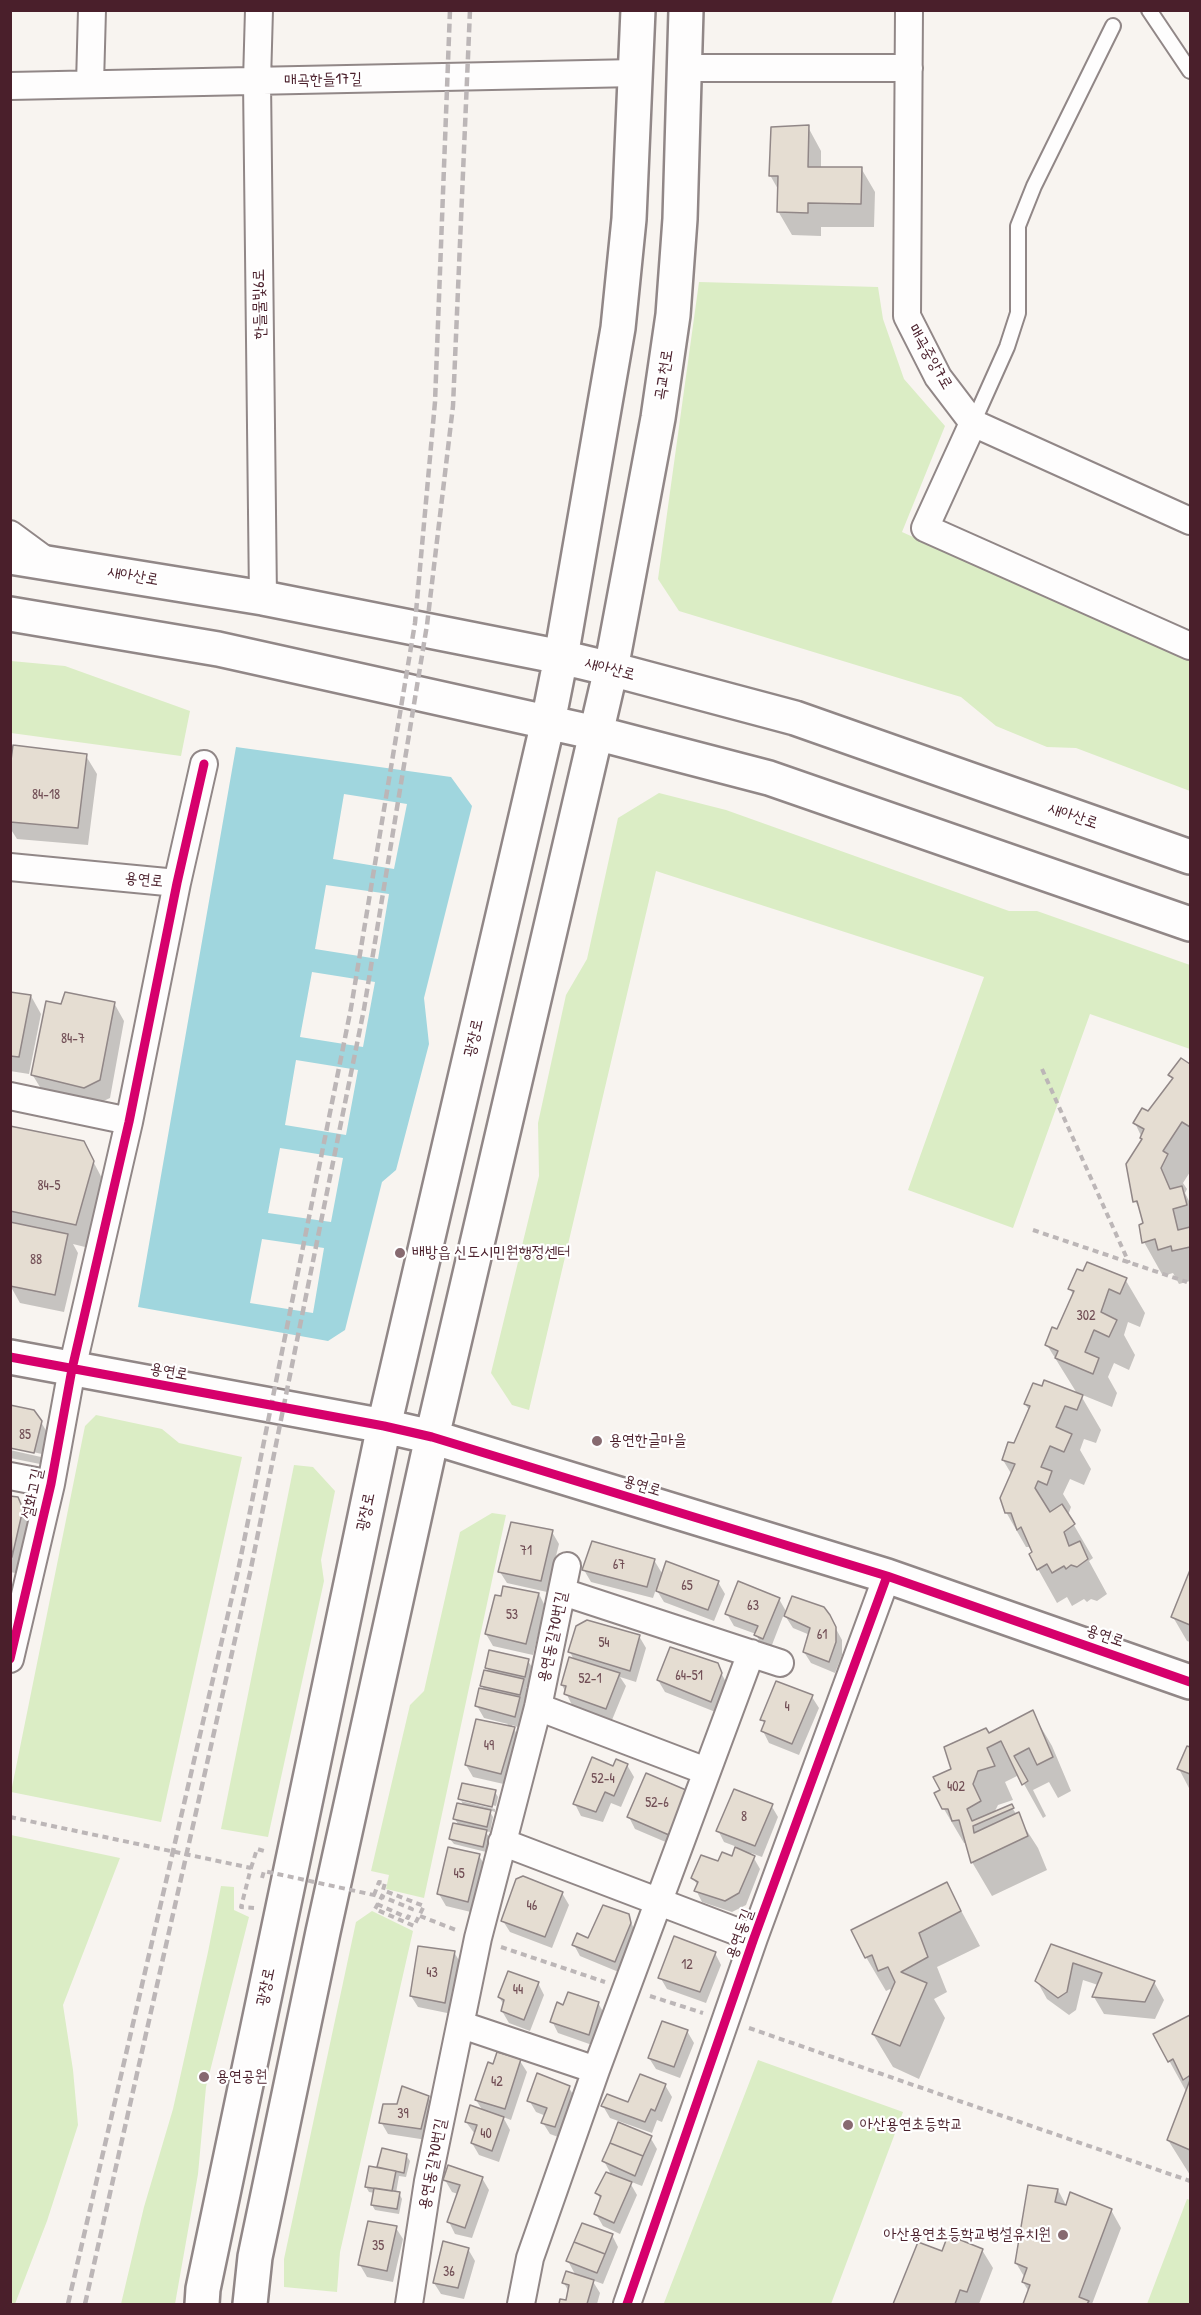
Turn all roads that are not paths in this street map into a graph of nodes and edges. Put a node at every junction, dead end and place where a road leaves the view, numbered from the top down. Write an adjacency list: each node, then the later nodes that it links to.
1 (92, 10): 13 (street)
2 (259, 10): 12 (street, 한들물빛6로)
3 (638, 10): 11 (main road)
4 (686, 10): 8 (main road, 곡교천로)
5 (909, 10): 9 (street, 매곡중앙7로)
6 (1149, 10): 10 (lane)
7 (1113, 27): 15 (lane)
8 (686, 68): 9 (street); 24 (main road, 곡교천로)
9 (909, 68): 15 (street, 매곡중앙7로)
10 (1191, 71)
11 (636, 73): 12 (street, 매곡한들17길); 23 (main road)
12 (257, 81): 13 (street, 매곡한들17길); 20 (street, 한들물빛6로)
13 (90, 84): 14 (street, 매곡한들17길)
14 (10, 86)
15 (973, 423): 16 (street, 매곡중앙7로); 22 (street)
16 (1191, 521)
17 (10, 534): 19 (street)
18 (10, 557): 19 (main road, 새아산로)
19 (48, 562): 20 (main road, 새아산로)
20 (263, 598): 23 (main road, 새아산로)
21 (10, 614): 25 (main road)
22 (1191, 646)
23 (561, 657): 24 (main road, 새아산로); 25 (main road)
24 (611, 669): 26 (main road, 곡교천로); 28 (main road, 새아산로)
25 (548, 722): 26 (main road); 36 (main road, 광장로)
26 (596, 733): 31 (main road); 37 (main road)
27 (204, 764): 30 (street)
28 (1191, 857)
29 (10, 867): 30 (street, 용연로)
30 (177, 884): 33 (street, 용연로)
31 (1191, 924)
32 (10, 1096): 33 (street)
33 (129, 1121): 35 (street, 용연로)
34 (10, 1357): 35 (main road, 용연로)
35 (72, 1369): 36 (main road, 용연로); 39 (street, 설화고길)
36 (384, 1426): 37 (main road, 용연로); 54 (main road, 광장로)
37 (432, 1437): 41 (main road, 용연로); 55 (main road)
38 (10, 1476): 39 (street)
39 (51, 1484): 44 (street, 설화고길)
40 (567, 1566): 42 (street, 용연동길70번길)
41 (887, 1576): 46 (main road, 용연로); 51 (street, 용연동길)
42 (563, 1592): 43 (street); 47 (street, 용연동길70번길)
43 (751, 1653): 45 (street); 48 (street)
44 (10, 1659)
45 (780, 1663)
46 (1191, 1682)
47 (538, 1707): 48 (street); 49 (street, 용연동길70번길)
48 (706, 1771): 50 (street)
49 (502, 1842): 50 (street); 52 (street, 용연동길70번길)
50 (657, 1902): 51 (street); 53 (street)
51 (754, 1938): 58 (street, 용연동길)
52 (462, 2025): 53 (street); 56 (street, 용연동길70번길)
53 (596, 2070): 57 (street)
54 (202, 2304)
55 (250, 2304)
56 (409, 2304)
57 (521, 2304)
58 (627, 2304)

